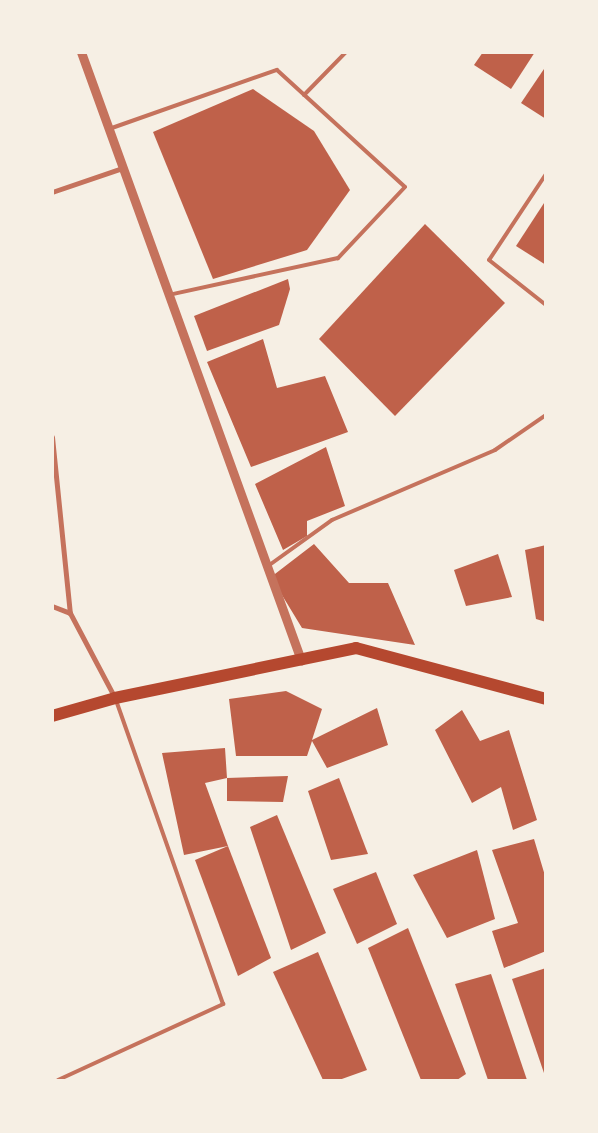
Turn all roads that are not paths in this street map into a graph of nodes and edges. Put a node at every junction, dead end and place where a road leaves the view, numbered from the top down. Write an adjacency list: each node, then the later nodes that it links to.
1 (81, 52): 4 (street)
2 (346, 52): 3 (lane)
3 (304, 95): 4 (lane); 8 (lane)
4 (109, 130): 5 (street)
5 (122, 168): 7 (street); 8 (street)
6 (546, 174): 9 (lane)
7 (52, 192)
8 (169, 295): 13 (street)
9 (546, 305)
10 (546, 415): 13 (lane)
11 (52, 437): 12 (street)
12 (53, 445): 15 (street)
13 (267, 566): 16 (street)
14 (52, 606): 15 (street)
15 (70, 613): 17 (street)
16 (301, 660): 17 (main road); 18 (main road)
17 (115, 698): 19 (main road); 20 (lane)
18 (546, 699)
19 (52, 716)
20 (58, 1080)

